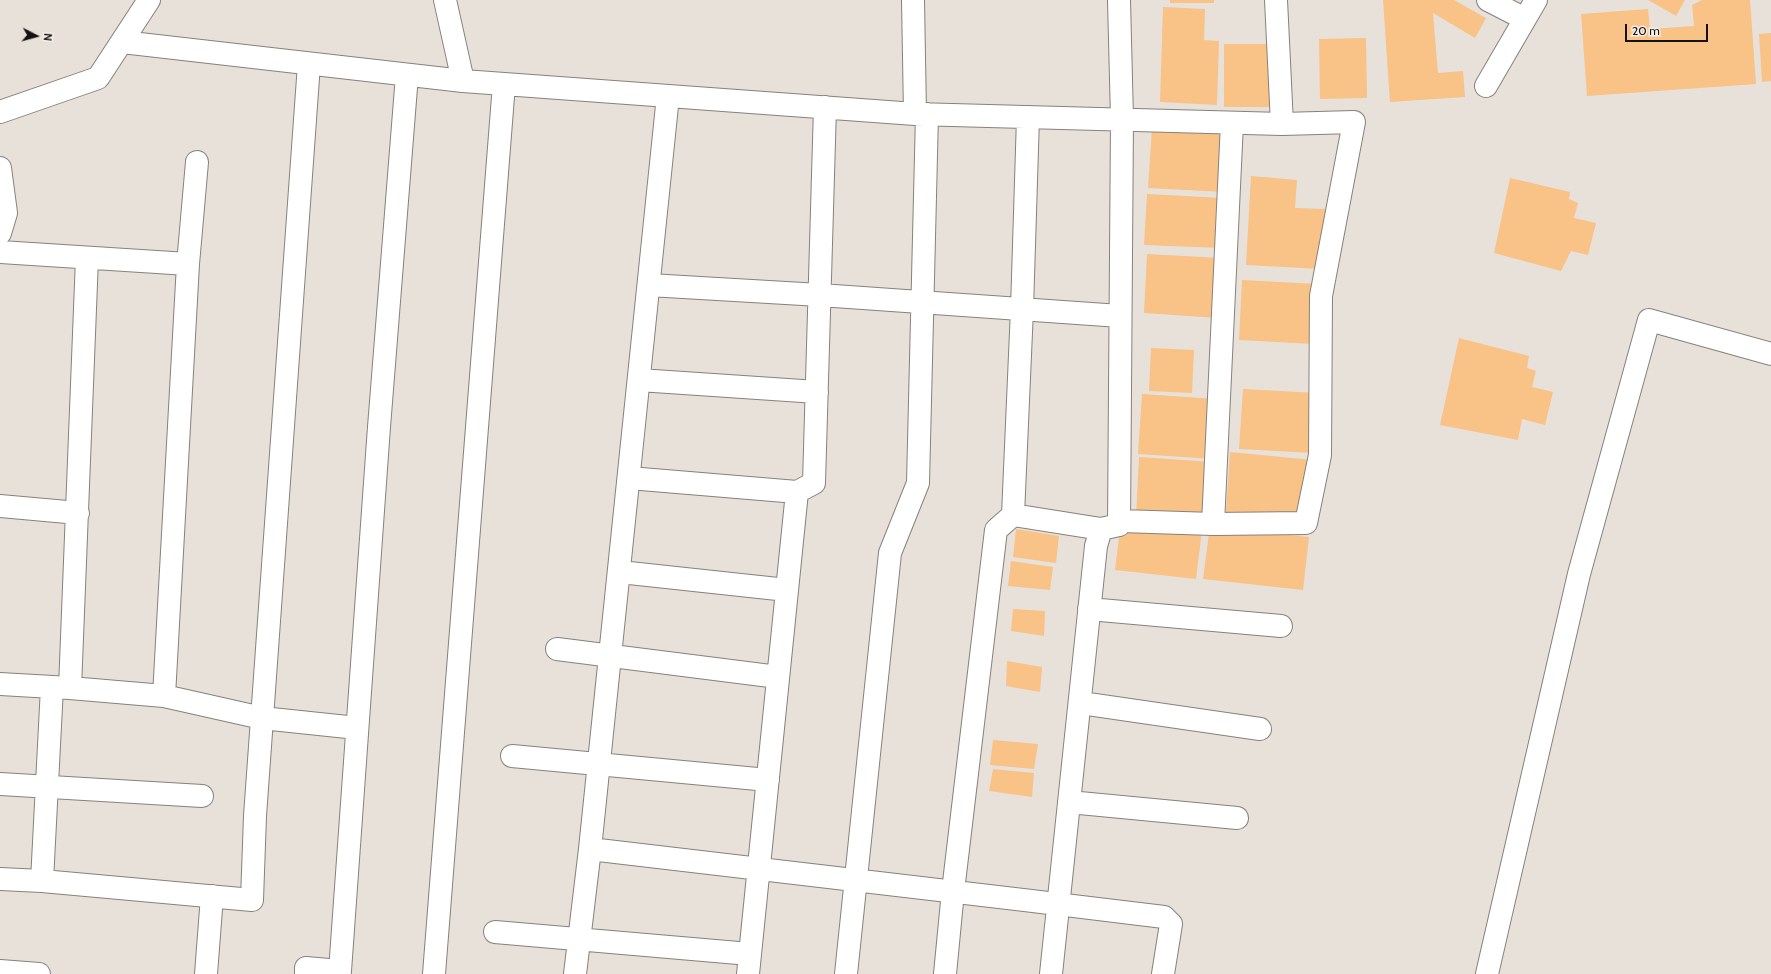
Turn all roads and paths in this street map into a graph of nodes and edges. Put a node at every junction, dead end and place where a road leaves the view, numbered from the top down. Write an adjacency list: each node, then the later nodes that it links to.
1 (149, 0): 9 (street)
2 (445, 0): 12 (street)
3 (913, 0): 18 (street)
4 (1119, 0): 20 (street)
5 (1276, 0): 22 (street)
6 (1488, 0): 8 (street)
7 (1536, 0): 8 (street)
8 (1525, 19): 14 (street)
9 (122, 42): 10 (street); 17 (street)
10 (309, 64): 11 (street); 55 (street)
11 (407, 75): 12 (street); 56 (street)
12 (463, 81): 13 (street)
13 (504, 84): 15 (street); 81 (street)
14 (1486, 86)
15 (668, 96): 16 (street); 29 (street)
16 (825, 107): 18 (street); 30 (street)
17 (0, 112)
18 (921, 114): 19 (street); 31 (street)
19 (1028, 117): 20 (street); 32 (street)
20 (1122, 120): 21 (street); 33 (street)
21 (1232, 123): 22 (street); 42 (street)
22 (1282, 124): 42 (street)
23 (197, 162): 28 (street)
24 (0, 168): 25 (street)
25 (0, 233)
26 (0, 252): 27 (street)
27 (87, 258): 28 (street); 40 (street)
28 (188, 264): 53 (street)
29 (649, 285): 30 (street); 35 (street)
30 (820, 295): 31 (street); 36 (street)
31 (922, 302): 32 (street); 69 (street)
32 (1022, 308): 33 (street); 41 (street)
33 (1120, 316): 43 (street)
34 (1771, 354): 87 (street)
35 (639, 380): 36 (street); 37 (street)
36 (817, 392): 38 (street)
37 (629, 478): 38 (street); 44 (street)
38 (797, 492): 45 (street)
39 (0, 506): 40 (street)
40 (78, 513): 52 (street)
41 (1013, 515): 43 (street); 71 (street)
42 (1213, 524): 43 (street)
43 (1110, 527): 46 (street)
44 (620, 572): 45 (street); 49 (street)
45 (787, 590): 50 (street)
46 (1089, 609): 47 (street); 54 (street)
47 (1281, 626)
48 (558, 649): 49 (street)
49 (610, 657): 50 (street); 59 (street)
50 (778, 677): 60 (street)
51 (0, 684): 52 (street)
52 (61, 688): 53 (street); 62 (street)
53 (164, 696): 55 (street)
54 (1081, 703): 57 (street); 64 (street)
55 (262, 718): 56 (street); 72 (street)
56 (357, 728): 80 (street)
57 (1260, 728)
58 (512, 756): 59 (street)
59 (599, 764): 60 (street); 66 (street)
60 (768, 780): 67 (street)
61 (0, 784): 62 (street)
62 (46, 787): 63 (street); 70 (street)
63 (202, 796)
64 (1069, 802): 65 (street); 73 (street)
65 (1237, 818)
66 (590, 849): 67 (street); 75 (street)
67 (760, 870): 69 (street); 76 (street)
68 (0, 879): 70 (street)
69 (857, 879): 71 (street); 83 (street)
70 (42, 881): 72 (street)
71 (953, 891): 73 (street); 84 (street)
72 (212, 896): 79 (street)
73 (1059, 904): 85 (street); 86 (street)
74 (495, 932): 75 (street)
75 (579, 939): 76 (street); 82 (street)
76 (749, 964)
77 (9, 972): 78 (street)
78 (39, 974)
79 (206, 974)
80 (306, 974)
81 (434, 974)
82 (575, 974)
83 (846, 974)
84 (945, 974)
85 (1051, 974)
86 (1162, 974)
87 (1488, 974)

